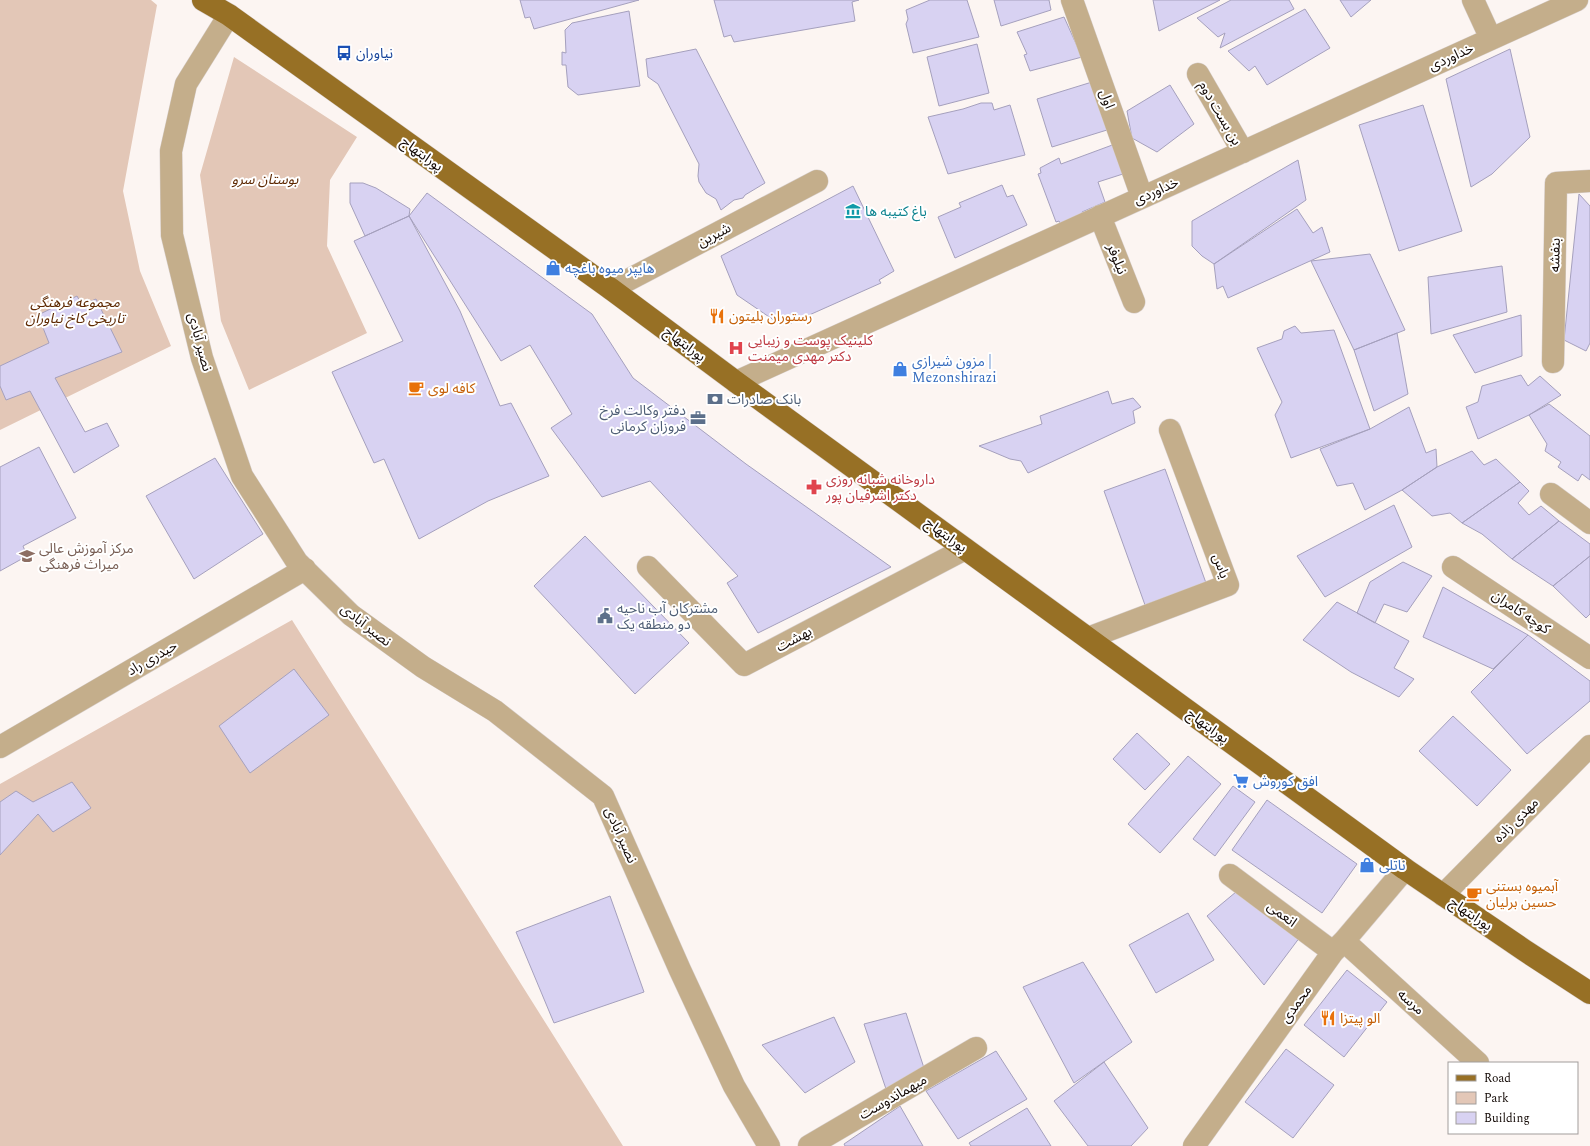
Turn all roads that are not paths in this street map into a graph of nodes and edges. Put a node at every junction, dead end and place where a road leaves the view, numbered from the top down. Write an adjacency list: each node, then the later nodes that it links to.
1 (203, 0): 5 (main road, پورابتهاج)
2 (1072, 0): 11 (street, اول)
3 (1473, 0): 6 (street)
4 (1577, 0): 6 (street, خداوردی)
5 (222, 7): 13 (main road, پورابتهاج); 23 (street, نصیر آبادی)
6 (1491, 39): 8 (street, خداوردی)
7 (1198, 74): 8 (street, بن بست دوم)
8 (1243, 152): 11 (street, خداوردی)
9 (817, 181): 13 (street, شیرین)
10 (1590, 181): 15 (street, بنفشه)
11 (1142, 197): 12 (street, خداوردی)
12 (1100, 216): 14 (street, نیلوفر); 16 (street, خداوردی)
13 (611, 289): 16 (main road, پورابتهاج)
14 (1134, 302)
15 (1554, 362)
16 (736, 382): 20 (main road, پورابتهاج)
17 (1170, 430): 24 (street, یاس)
18 (1551, 494): 19 (street)
19 (1590, 523)
20 (965, 549): 22 (street, بهشت); 24 (main road, پورابتهاج)
21 (1453, 566): 25 (street, کوچه کامران)
22 (648, 567)
23 (305, 569): 26 (street, حیدری راد); 36 (street, نصیر آبادی)
24 (1088, 638): 28 (main road, پورابتهاج)
25 (1590, 658)
26 (0, 746)
27 (1590, 746): 30 (street, مهدی زاده)
28 (1405, 869): 30 (main road, پورابتهاج); 31 (street, محمدی)
29 (1230, 875): 31 (street, انعمی)
30 (1443, 895): 32 (main road, پورابتهاج)
31 (1339, 946): 34 (street, مرسه); 35 (street, محمدی)
32 (1590, 993)
33 (976, 1048): 37 (street, میهماندوست)
34 (1477, 1062)
35 (1197, 1145)
36 (769, 1146)
37 (809, 1146)

